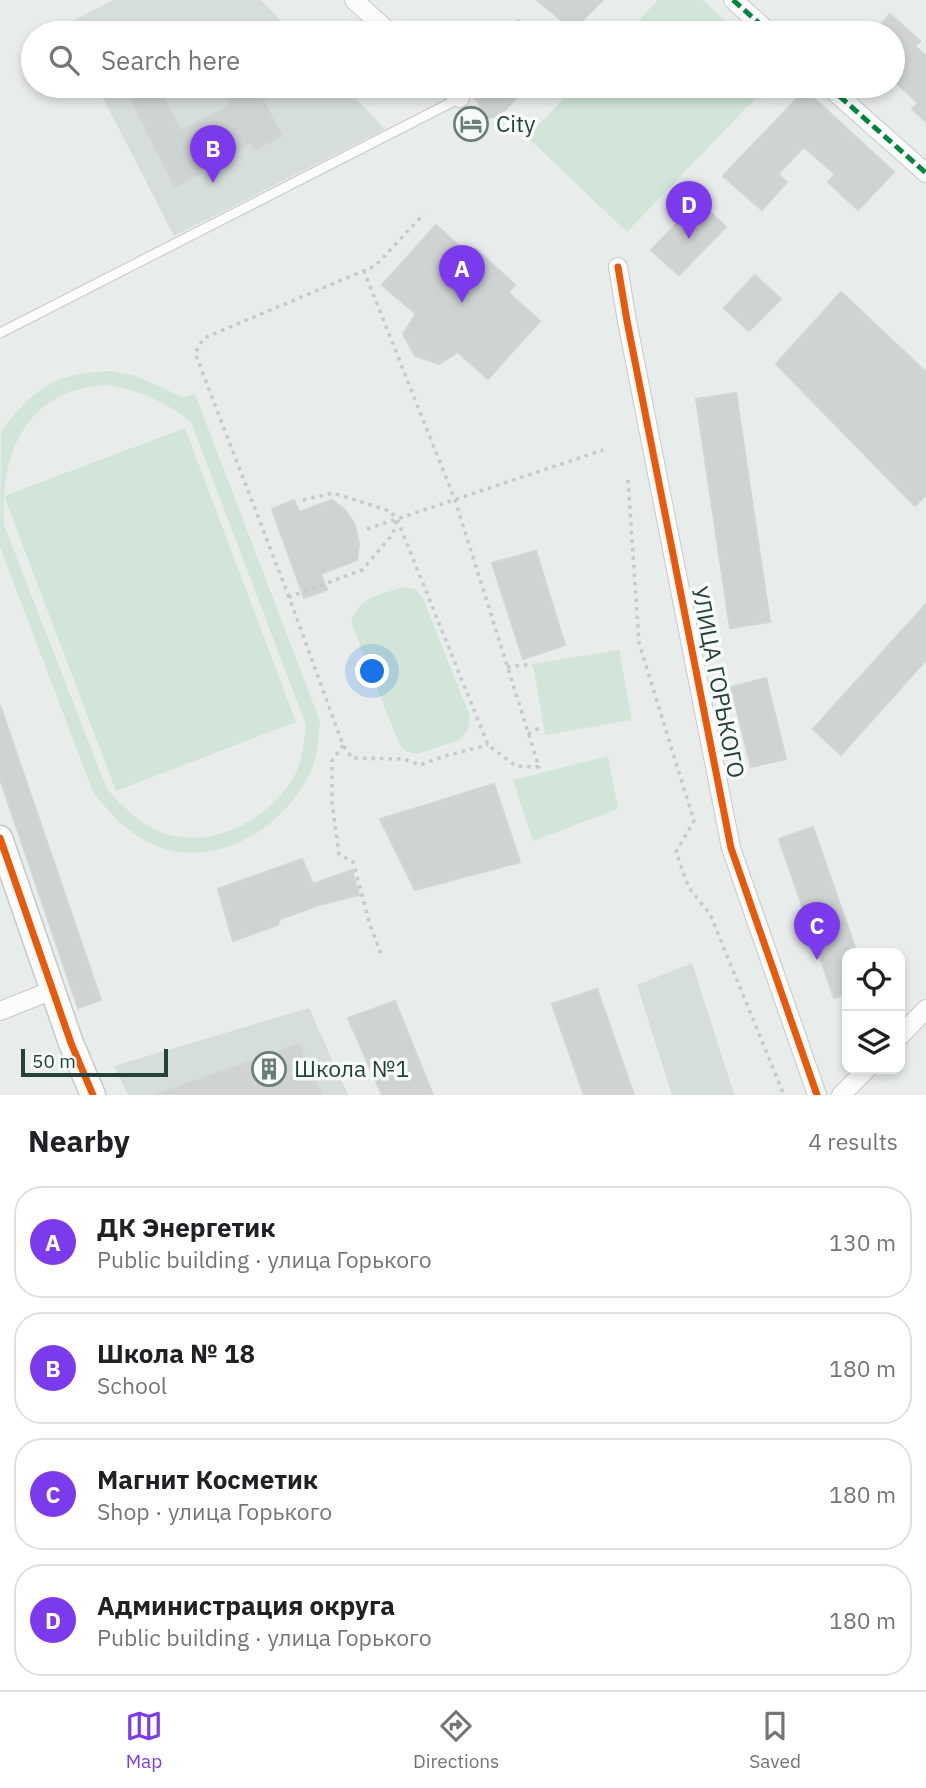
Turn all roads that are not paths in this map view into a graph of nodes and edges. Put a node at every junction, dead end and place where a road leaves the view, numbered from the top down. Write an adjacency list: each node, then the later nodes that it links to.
1 (354, 0): 3 (street)
2 (733, 0): 4 (street)
3 (377, 21)
4 (756, 21)
5 (460, 98): 9 (lane)
6 (842, 98): 7 (street)
7 (926, 173)
8 (618, 267): 17 (street, УЛИЦА ГОРЬКОГО)
9 (0, 332)
10 (0, 838): 11 (street)
11 (53, 990): 13 (street); 16 (street)
12 (926, 1009): 14 (street)
13 (0, 1011)
14 (905, 1031)
15 (862, 1074): 18 (street)
16 (90, 1093)
17 (817, 1095)
18 (841, 1095)

